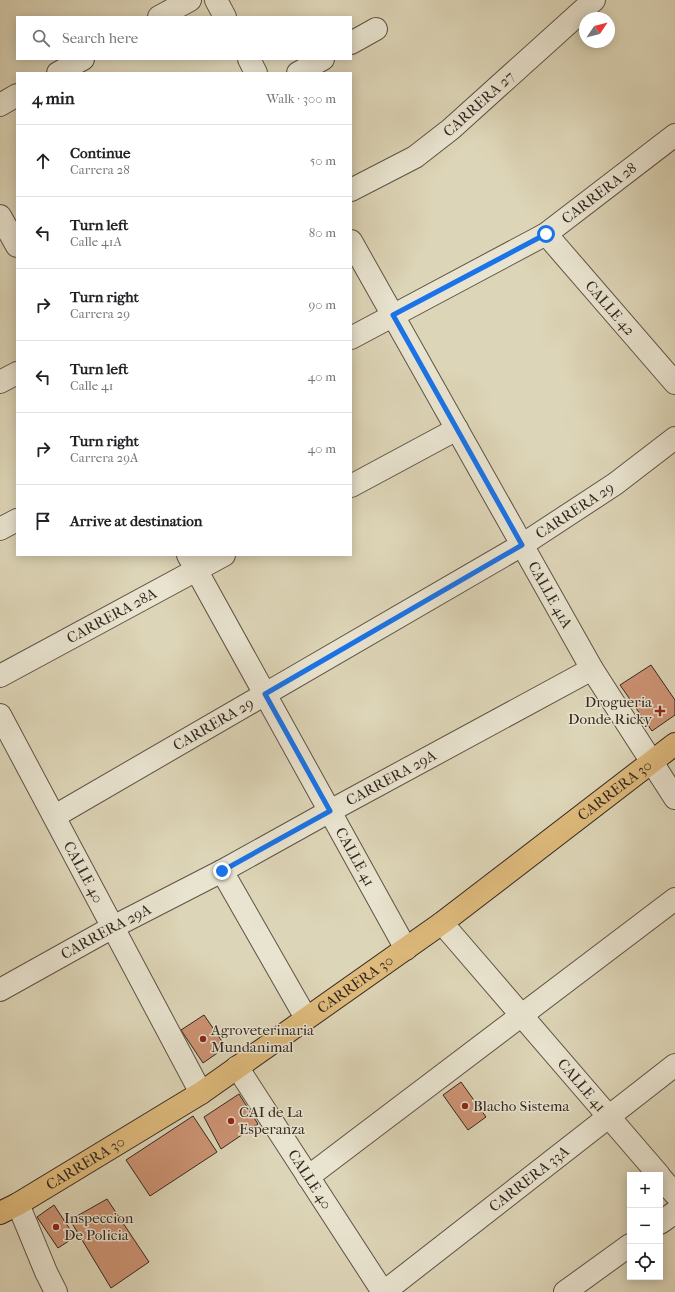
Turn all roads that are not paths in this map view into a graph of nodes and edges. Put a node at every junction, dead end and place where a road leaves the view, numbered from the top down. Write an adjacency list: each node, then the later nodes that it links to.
1 (190, 0): 4 (street)
2 (216, 0): 5 (street)
3 (594, 0): 17 (street, CARRERA 27)
4 (161, 16)
5 (224, 16)
6 (376, 29): 7 (street)
7 (352, 42)
8 (81, 60): 11 (street)
9 (250, 60): 12 (street)
10 (321, 60): 13 (street)
11 (60, 72)
12 (256, 72)
13 (300, 72)
14 (16, 96): 15 (street)
15 (0, 105)
16 (675, 135): 19 (street, CARRERA 28)
17 (352, 189)
18 (0, 216): 20 (street)
19 (546, 234): 22 (street, CARRERA 28); 26 (street, CALLE 42)
20 (11, 239)
21 (352, 243): 22 (street, CALLE 41A)
22 (393, 315): 23 (street, CARRERA 28); 27 (street, CALLE 41A)
23 (352, 337)
24 (16, 374): 25 (street)
25 (0, 382)
26 (675, 383)
27 (457, 429): 29 (street); 32 (street, CALLE 41A)
28 (675, 438): 32 (street, CARRERA 29)
29 (352, 485)
30 (16, 521): 31 (street)
31 (0, 530)
32 (522, 545): 35 (street, CALLE 41A); 37 (street, CARRERA 29)
33 (220, 556): 34 (street, CARRERA 28A)
34 (192, 563): 36 (street, CARRERA 28A); 37 (street, CALLE 41)
35 (592, 669): 40 (street, CALLE 41A); 42 (street, CARRERA 29A)
36 (0, 676)
37 (265, 694): 42 (street, CALLE 41); 43 (street, CARRERA 29)
38 (0, 715): 43 (street, CALLE 40)
39 (675, 744): 40 (main road, CARRERA 30)
40 (652, 762): 41 (street, CALLE 41A); 46 (main road, CARRERA 30)
41 (675, 798)
42 (330, 811): 44 (street, CARRERA 29A); 48 (street, CALLE 41)
43 (55, 816): 47 (street, CALLE 40)
44 (222, 871): 47 (street, CARRERA 29A); 51 (street)
45 (675, 899): 50 (street)
46 (442, 923): 48 (main road, CARRERA 30); 50 (street, CALLE 41)
47 (113, 927): 49 (street, CARRERA 29A); 54 (street, CALLE 40)
48 (406, 949): 51 (main road, CARRERA 30)
49 (0, 990)
50 (521, 1016): 55 (street, CALLE 41); 57 (street)
51 (306, 1018): 53 (main road, CARRERA 30)
52 (675, 1065): 55 (street, CARRERA 33A)
53 (237, 1067): 54 (main road, CARRERA 30); 57 (street, CALLE 40)
54 (201, 1093): 60 (main road, CARRERA 30)
55 (608, 1117): 56 (street, CALLE 41); 65 (street, CARRERA 33A)
56 (656, 1172)
57 (308, 1177): 65 (street, CALLE 40)
58 (663, 1180): 59 (street, CALLE 41)
59 (675, 1194)
60 (9, 1208): 64 (street)
61 (675, 1212): 62 (street)
62 (663, 1221)
63 (627, 1247): 66 (street)
64 (56, 1292)
65 (383, 1292)
66 (565, 1292)

